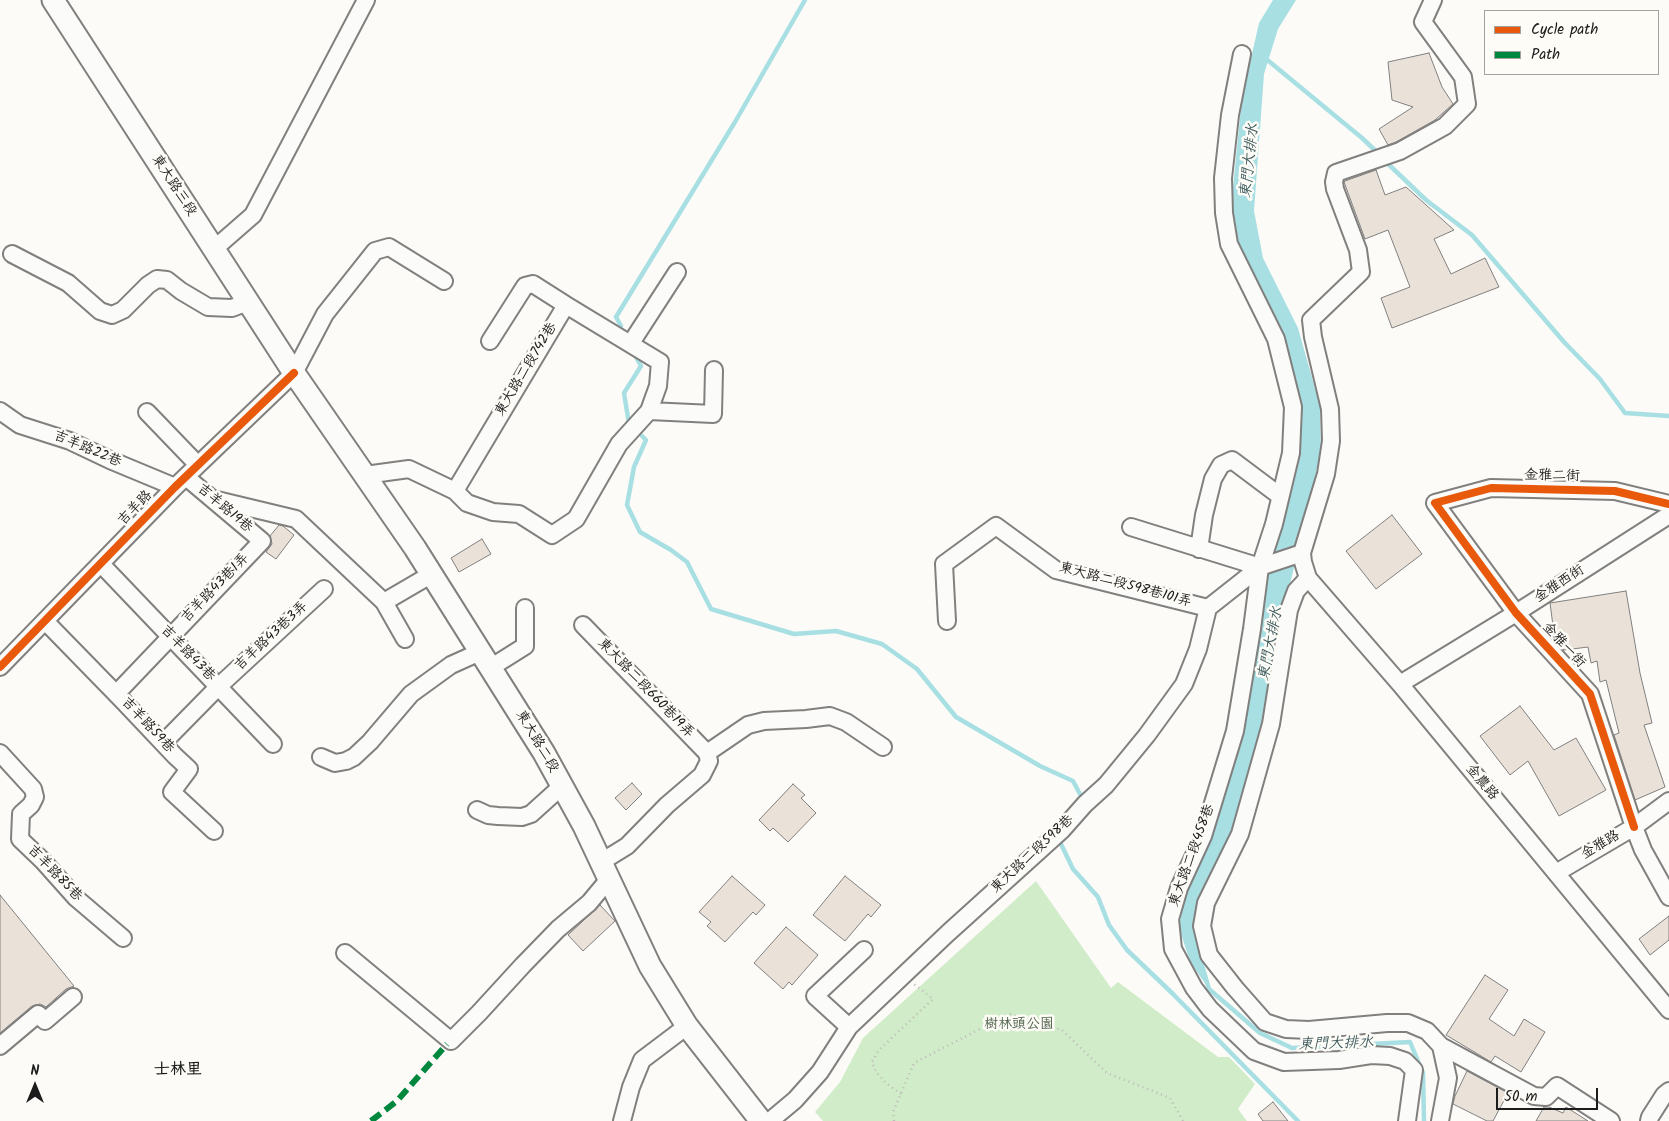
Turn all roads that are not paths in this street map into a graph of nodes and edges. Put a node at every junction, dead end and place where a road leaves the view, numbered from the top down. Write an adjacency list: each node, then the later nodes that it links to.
1 (53, 0): 5 (main road, 東大路三段)
2 (366, 0): 5 (street)
3 (1433, 0): 30 (street)
4 (1242, 54): 22 (street, 東大路二段458巷)
5 (214, 249): 9 (main road, 東大路三段)
6 (12, 254): 9 (street)
7 (677, 272): 12 (street)
8 (444, 281): 14 (street, 吉羊路)
9 (248, 302): 14 (main road, 東大路三段)
10 (566, 305): 11 (street); 12 (street); 21 (street, 東大路二段742巷)
11 (490, 341)
12 (632, 343): 16 (street)
13 (714, 370): 16 (street)
14 (294, 373): 18 (street, 吉羊路); 19 (main road, 東大路二段)
15 (147, 412): 18 (street)
16 (649, 412): 21 (street)
17 (2, 416): 20 (street, 吉羊路22巷)
18 (198, 465): 20 (street, 吉羊路)
19 (364, 475): 21 (street); 33 (main road, 東大路二段)
20 (181, 482): 23 (street, 吉羊路19巷); 31 (street, 吉羊路)
21 (455, 491)
22 (1280, 496): 29 (street); 32 (street, 東大路二段458巷)
23 (212, 499): 28 (street, 吉羊路19巷); 36 (street)
24 (1435, 503): 25 (street, 金雅二街); 39 (street, 金雅一街)
25 (1669, 504)
26 (1669, 515): 39 (street, 金雅西街)
27 (1131, 527): 29 (street)
28 (262, 541): 43 (street, 吉羊路43巷1弄)
29 (1200, 549): 32 (street)
30 (1302, 553): 32 (street); 34 (street, 金農路)
31 (100, 564): 40 (street, 吉羊路); 43 (street, 吉羊路43巷)
32 (1260, 567): 38 (street); 77 (street, 東大路二段458巷)
33 (432, 574): 36 (street); 45 (main road, 東大路二段)
34 (1308, 578): 47 (street, 金農路); 72 (street)
35 (324, 589): 48 (street, 吉羊路43巷3弄)
36 (384, 602): 44 (street)
37 (525, 608): 45 (street)
38 (1208, 608): 41 (street, 東大路二段598巷101弄); 70 (street, 東大路二段598巷)
39 (1516, 613): 47 (street, 金雅西街); 59 (street, 金雅一街)
40 (45, 621): 46 (street, 吉羊路); 49 (street, 吉羊路59巷)
41 (947, 622)
42 (583, 625): 54 (street, 東大路二段660巷19弄)
43 (171, 636): 48 (street, 吉羊路43巷); 49 (street, 吉羊路43巷1弄)
44 (405, 639)
45 (485, 660): 55 (street); 56 (main road, 東大路二段)
46 (0, 667)
47 (1400, 684): 62 (street, 金農路)
48 (219, 686): 50 (street, 吉羊路43巷3弄); 51 (street, 吉羊路43巷)
49 (116, 694): 50 (street, 吉羊路59巷)
50 (163, 743): 60 (street, 吉羊路59巷)
51 (273, 744)
52 (883, 747): 54 (street)
53 (0, 753): 64 (street, 吉羊路85巷)
54 (707, 753): 61 (street)
55 (321, 757)
56 (562, 786): 58 (street); 61 (main road, 東大路二段)
57 (1669, 801): 59 (street, 金雅路)
58 (477, 810)
59 (1634, 827): 62 (street, 金雅路); 63 (street, 金雅一街)
60 (214, 832)
61 (605, 870): 66 (street); 69 (main road, 東大路二段)
62 (1556, 873): 68 (street, 金農路)
63 (1669, 897)
64 (123, 938)
65 (864, 950): 70 (street)
66 (345, 953)
67 (73, 997): 71 (street)
68 (1669, 1010)
69 (687, 1026): 74 (street); 75 (main road, 東大路二段)
70 (849, 1027): 76 (street, 東大路二段598巷)
71 (0, 1046)
72 (1441, 1046): 78 (street); 79 (street)
73 (1669, 1091): 80 (street)
74 (622, 1121)
75 (761, 1121)
76 (770, 1121)
77 (1407, 1121)
78 (1440, 1121)
79 (1611, 1121)
80 (1648, 1121)

